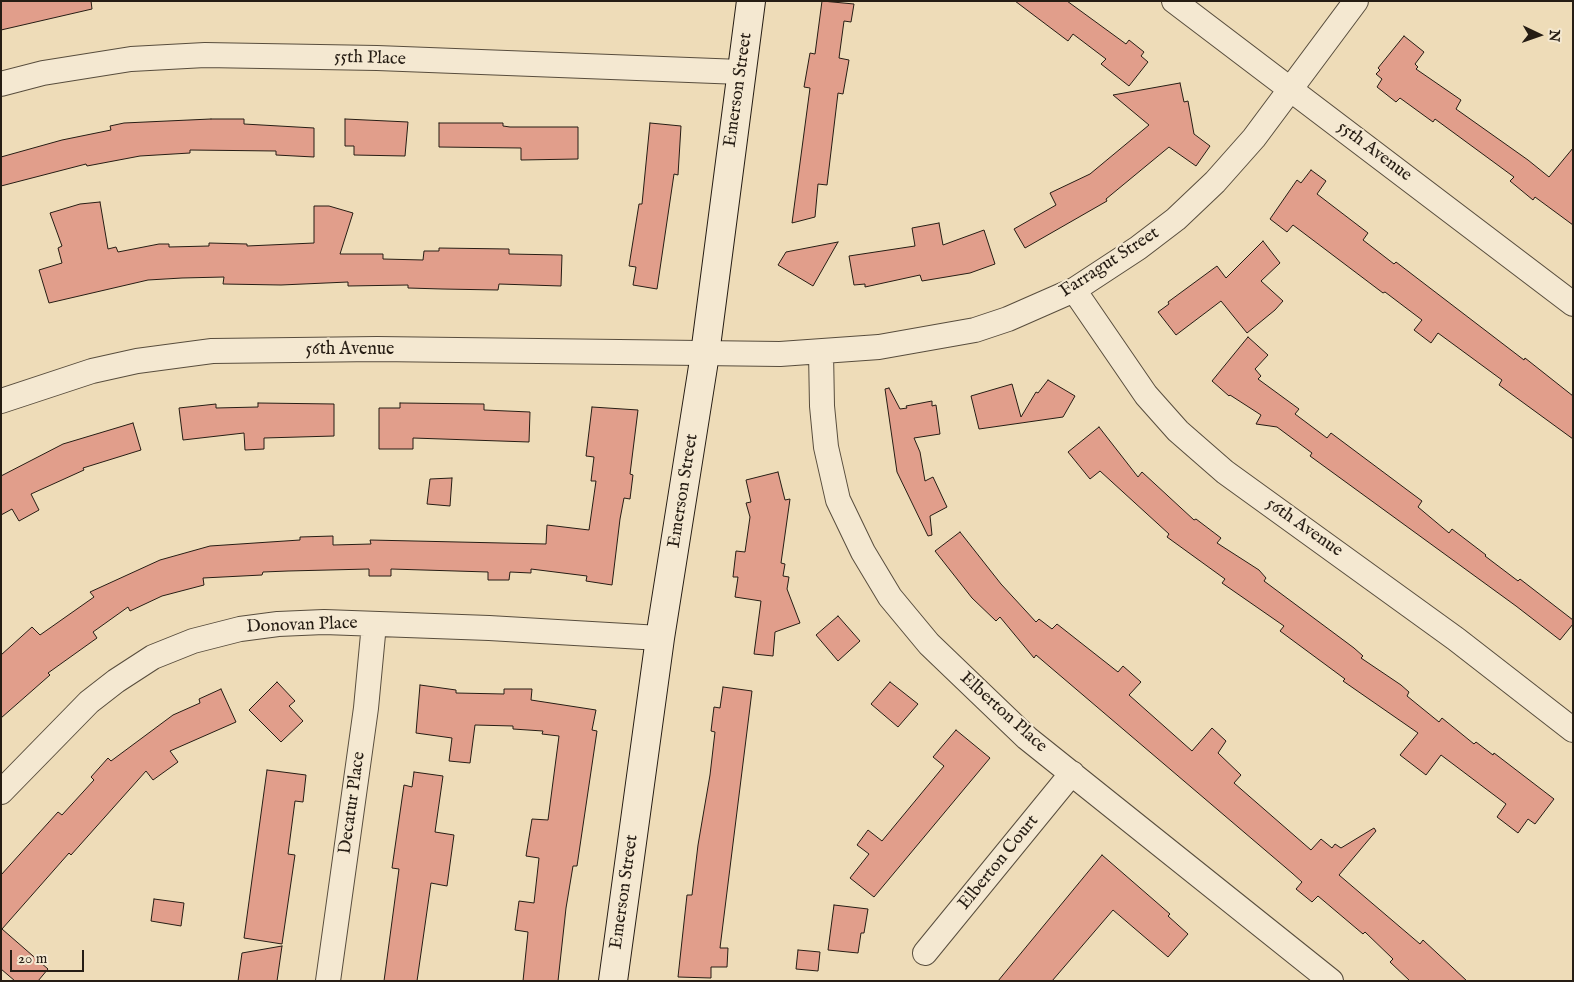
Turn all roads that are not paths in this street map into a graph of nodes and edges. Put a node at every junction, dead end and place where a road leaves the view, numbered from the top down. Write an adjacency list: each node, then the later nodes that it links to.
1 (751, 1): 4 (street, Emerson Street)
2 (1174, 1): 6 (street, 55th Avenue)
3 (1356, 1): 6 (street, Farragut Street)
4 (740, 72): 5 (street, 55th Place); 10 (street, Emerson Street)
5 (1, 84)
6 (1290, 87): 7 (street, Farragut Street); 8 (street, 55th Avenue)
7 (1074, 290): 9 (street, Farragut Street); 14 (street, 56th Avenue)
8 (1573, 304)
9 (821, 352): 10 (street, Farragut Street); 15 (street, Elberton Place)
10 (705, 354): 11 (street, 56th Avenue); 13 (street, Emerson Street)
11 (1, 401)
12 (374, 624): 13 (street, Donovan Place); 16 (street, Donovan Place); 18 (street, Decatur Place)
13 (660, 638): 19 (street, Emerson Street)
14 (1573, 730)
15 (1072, 772): 17 (street, Elberton Court); 20 (street, Elberton Place)
16 (1, 792)
17 (926, 953)
18 (328, 981)
19 (613, 981)
20 (1331, 981)

